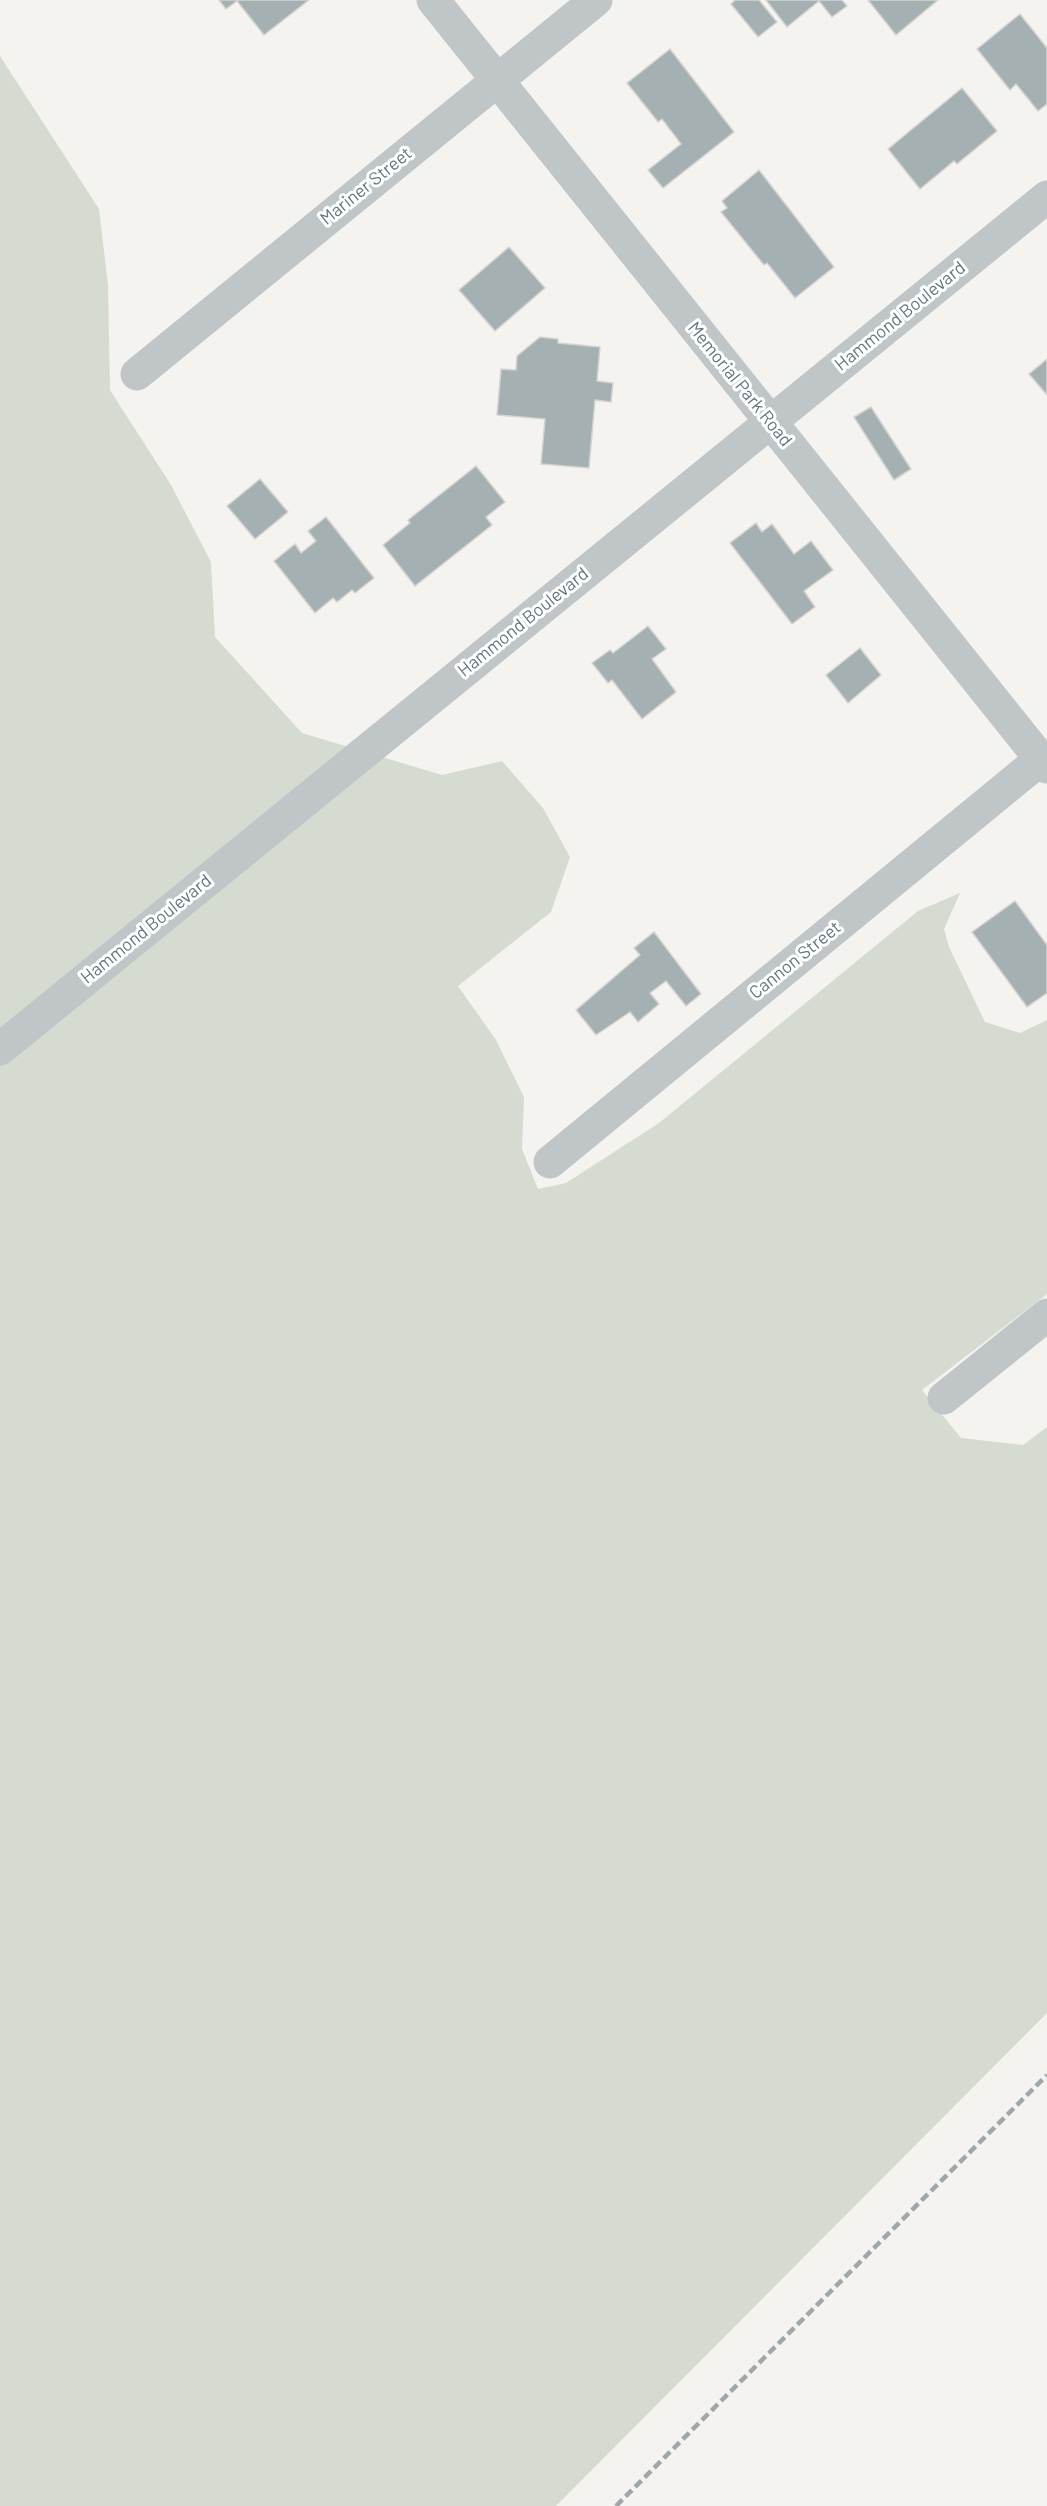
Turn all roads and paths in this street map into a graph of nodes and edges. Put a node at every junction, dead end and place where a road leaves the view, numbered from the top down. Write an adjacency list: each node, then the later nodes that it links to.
1 (433, 0): 3 (street, Memorial Park Road)
2 (596, 0): 3 (street, Mariner Street)
3 (496, 79): 5 (street, Mariner Street); 6 (street, Memorial Park Road)
4 (1047, 197): 6 (street, Hammond Boulevard)
5 (137, 374)
6 (770, 421): 7 (street, Memorial Park Road); 8 (street, Hammond Boulevard)
7 (1044, 763): 9 (street, Cannon Street)
8 (0, 1049)
9 (550, 1162)
10 (1047, 1315): 11 (street)
11 (944, 1398)

